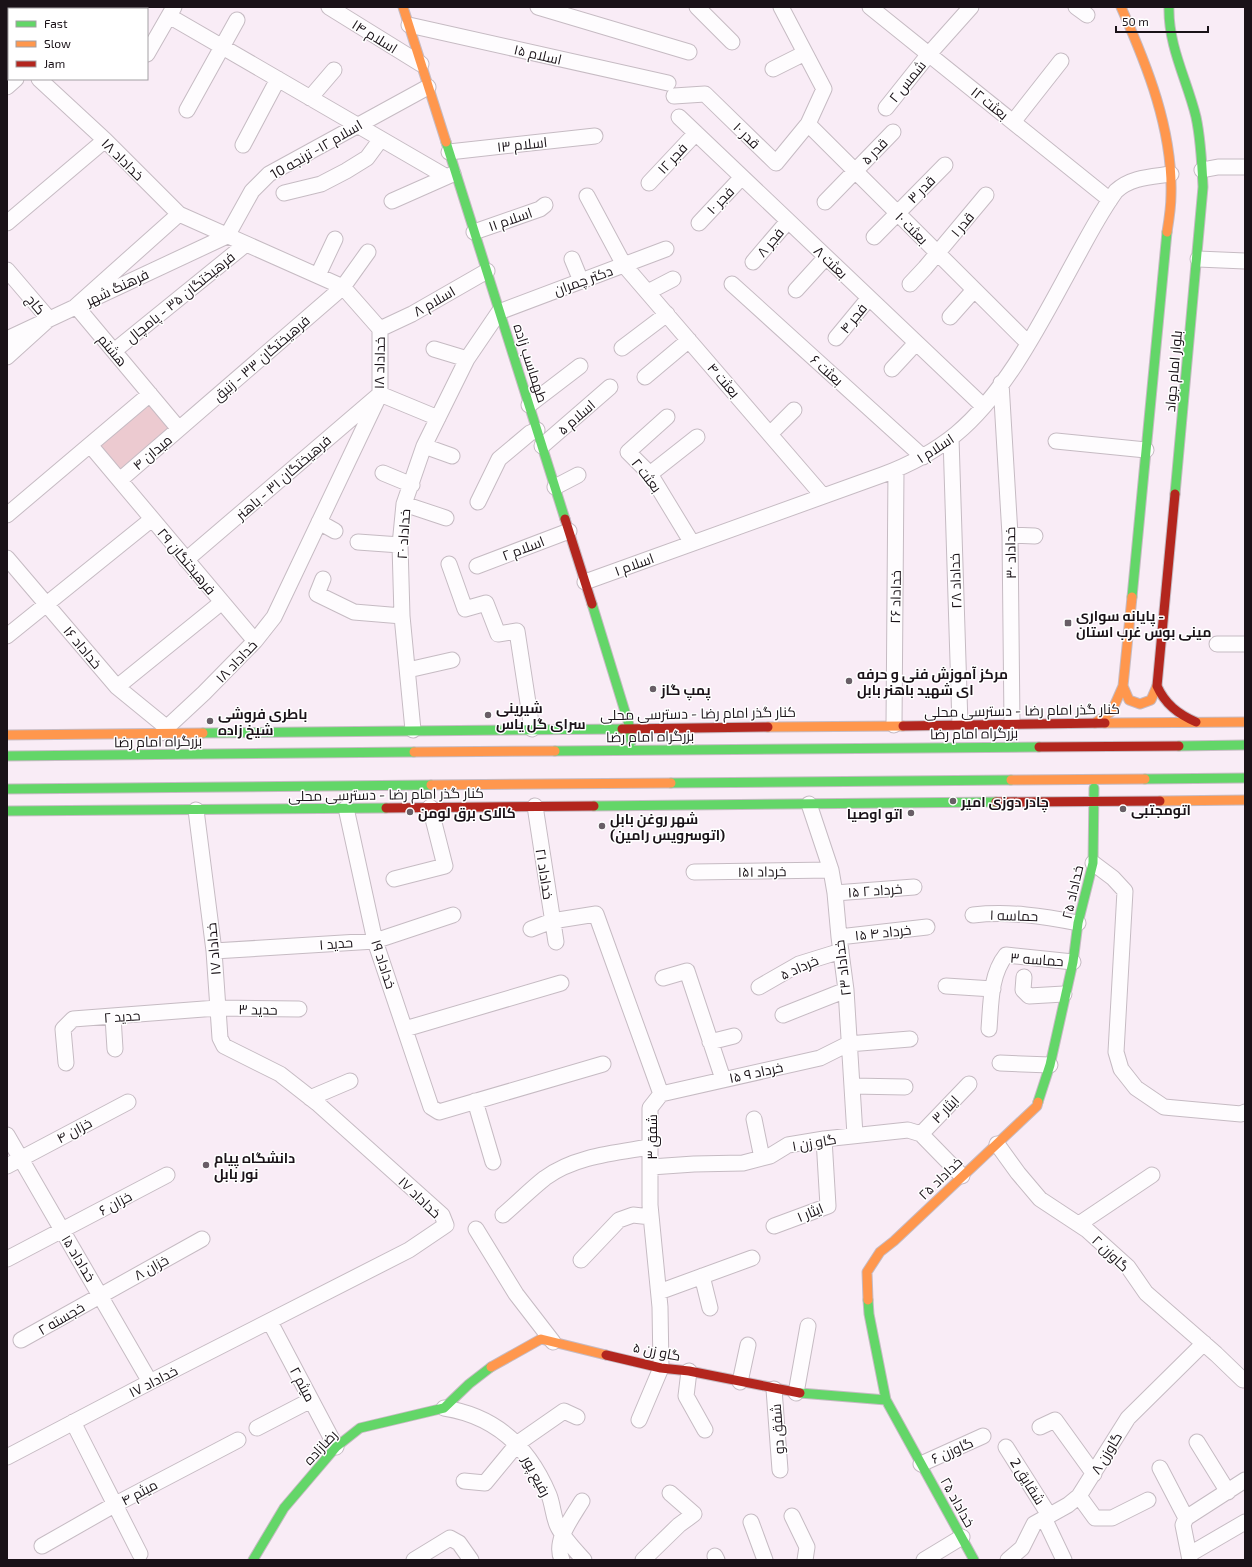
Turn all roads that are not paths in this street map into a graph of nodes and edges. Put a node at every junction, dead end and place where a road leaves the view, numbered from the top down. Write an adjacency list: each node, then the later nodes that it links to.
1 (329, 7): 20 (street, اسلام ۱۴)
2 (403, 7): 12 (main road, طهماسب زاده)
3 (538, 7): 16 (street)
4 (697, 7): 13 (street)
5 (781, 7): 17 (street)
6 (870, 7): 18 (street, بعثت ۱۲)
7 (971, 7): 18 (street, شمس ۲)
8 (1122, 7): 47 (main road, بلوار امام جواد)
9 (1169, 7): 45 (main road, بلوار امام جواد)
10 (171, 12): 14 (street); 15 (street)
11 (237, 20): 14 (street)
12 (409, 25): 20 (main road, طهماسب زاده); 28 (street, اسلام ۱۵)
13 (732, 42)
14 (222, 47): 23 (street); 31 (street)
15 (148, 52)
16 (689, 52)
17 (805, 53): 21 (street); 34 (street)
18 (929, 54): 30 (street, شمس ۲); 33 (street, بعثت ۱۲)
19 (1061, 61): 33 (street)
20 (421, 64): 27 (main road, طهماسب زاده)
21 (773, 69)
22 (334, 70): 29 (street)
23 (278, 79): 29 (street); 41 (street)
24 (15, 80): 26 (street)
25 (42, 80): 40 (street, خداداد ۱۸)
26 (7, 87)
27 (428, 87): 35 (street, اسلام ۱۲- ترنجه 10); 42 (main road, طهماسب زاده)
28 (671, 90): 34 (street, قدر ۱۰)
29 (310, 98): 35 (street)
30 (886, 108)
31 (187, 110)
32 (679, 118): 37 (street, بعثت ۸)
33 (1013, 122): 54 (street, بعثت ۱۲)
34 (808, 124): 46 (street, بعثت ۱۰)
35 (357, 125): 39 (street); 64 (street, اسلام ۱۲- ترنجه 10)
36 (893, 132): 46 (street, قدر ۵)
37 (696, 133): 49 (street, بعثت ۸); 50 (street, فجر ۱۲)
38 (595, 136): 42 (street, اسلام ۱۳)
39 (381, 138): 48 (street); 51 (street)
40 (105, 140): 59 (street, خداداد ۱۸); 62 (street)
41 (243, 145)
42 (449, 152): 48 (main road, طهماسب زاده)
43 (945, 165): 58 (street, قدر ۳)
44 (1245, 167): 45 (street)
45 (1198, 170): 73 (main road, بلوار امام جواد)
46 (855, 171): 56 (street, قدر ۵); 58 (street, بعثت ۱۰)
47 (1174, 174): 54 (street, اسلام ۱); 126 (main road, بلوار امام جواد)
48 (450, 175): 55 (street); 63 (main road, طهماسب زاده)
49 (742, 177): 60 (street, بعثت ۸); 61 (street, فجر ۱۰)
50 (649, 184)
51 (284, 193)
52 (986, 195): 70 (street, قدر ۱)
53 (587, 196): 76 (street, بعثت ۴)
54 (1110, 200): 99 (street, اسلام ۱)
55 (392, 201)
56 (825, 202)
57 (545, 205): 63 (street, اسلام ۱۱)
58 (897, 213): 65 (street, قدر ۳); 70 (street, بعثت ۱۰)
59 (179, 214): 64 (street, خداداد ۱۸); 89 (street)
60 (788, 221): 71 (street, بعثت ۸); 75 (street, فجر ۸)
61 (699, 223)
62 (7, 224)
63 (474, 232): 78 (main road, طهماسب زاده)
64 (226, 236): 67 (street, خداداد ۱۸); 89 (street, فرهنگ شهر)
65 (874, 237)
66 (335, 239): 79 (street)
67 (246, 244): 79 (street, خداداد ۱۸); 102 (street, فرهیختگان ۳۵ - پامچال)
68 (666, 249): 76 (street, دکتر چمران)
69 (368, 252): 84 (street, فرهیختگان ۳۳ - زنبق)
70 (938, 253): 83 (street, قدر ۱); 86 (street, بعثت ۱۰)
71 (826, 257): 85 (street); 88 (street, بعثت ۸)
72 (572, 259): 81 (street)
73 (1198, 259): 74 (street); 166 (main road, بلوار امام جواد)
74 (1245, 261)
75 (753, 262)
76 (624, 265): 81 (street, دکتر چمران); 87 (street, بعثت ۴)
77 (7, 270): 93 (street, کاج)
78 (487, 271): 90 (main road, طهماسب زاده); 94 (street, اسلام ۸)
79 (318, 275): 84 (street, خداداد ۱۸)
80 (673, 279): 87 (street)
81 (581, 281): 90 (street, دکتر چمران)
82 (732, 284): 128 (street, بعثت ۶)
83 (910, 284)
84 (343, 287): 94 (street, خداداد ۱۸); 117 (street, فرهیختگان ۳۳ - زنبق)
85 (796, 290)
86 (974, 290): 92 (street); 99 (street, بعثت ۱۰)
87 (648, 292): 91 (street, بعثت ۴)
88 (869, 298): 95 (street, فجر ۴); 98 (street, بعثت ۸)
89 (76, 306): 93 (street, فرهنگ شهر); 102 (street, هشتم)
90 (499, 312): 104 (street, خداداد ۲۰); 112 (main road, طهماسب زاده)
91 (667, 314): 97 (street, بعثت ۴); 100 (street)
92 (950, 317)
93 (49, 319): 96 (street, فرهنگ شهر); 103 (street)
94 (380, 329): 111 (street, خداداد ۱۸)
95 (836, 338)
96 (7, 339)
97 (689, 340): 107 (street); 119 (street, بعثت ۴)
98 (916, 343): 106 (street); 113 (street, بعثت ۸)
99 (1028, 343): 108 (street, اسلام ۱)
100 (622, 348)
101 (434, 349): 104 (street)
102 (114, 351): 110 (street, هشتم)
103 (7, 357)
104 (467, 359): 116 (street, خداداد ۲۰)
105 (580, 366): 112 (street)
106 (892, 369)
107 (645, 377)
108 (1001, 383): 113 (street, اسلام ۱); 145 (street, خداداد ۳۰)
109 (610, 387): 125 (street, اسلام ۵)
110 (150, 394): 117 (street, میدان ۴); 123 (street)
111 (380, 394): 116 (street); 142 (street, خداداد ۱۸); 151 (street, فرهیختگان ۳۱ - باهنر)
112 (529, 405): 118 (main road, طهماسب زاده)
113 (983, 406): 121 (street, اسلام ۱)
114 (794, 410): 119 (street)
115 (667, 417): 131 (street, بعثت ۲)
116 (438, 418): 124 (street, خداداد ۲۰)
117 (179, 429): 133 (street, میدان ۴)
118 (537, 430): 125 (main road, طهماسب زاده); 137 (street)
119 (770, 434): 136 (street, بعثت ۴)
120 (697, 437): 131 (street)
121 (951, 438): 128 (street, اسلام ۱); 173 (street, خداداد ۲۸)
122 (1056, 441): 126 (street)
123 (90, 445): 133 (street, میدان ۴); 139 (street)
124 (424, 446): 127 (street); 134 (street, خداداد ۲۰)
125 (542, 446): 135 (main road, طهماسب زاده)
126 (1146, 450): 165 (main road, بلوار امام جواد)
127 (452, 456)
128 (923, 457): 129 (street, اسلام ۱)
129 (896, 470): 136 (street, اسلام ۱); 172 (street, خداداد ۲۶)
130 (383, 473): 134 (street)
131 (650, 474): 148 (street, بعثت ۲)
132 (578, 475): 135 (street)
133 (120, 480): 141 (street, فرهیختگان ۲۹)
134 (412, 485): 138 (street, خداداد ۲۰)
135 (555, 487): 144 (main road, طهماسب زاده)
136 (823, 496): 148 (street, اسلام ۱)
137 (478, 502)
138 (404, 504): 140 (street); 149 (street, خداداد ۲۰)
139 (7, 515)
140 (446, 518)
141 (152, 519): 151 (street, فرهیختگان ۲۹); 157 (street)
142 (319, 522): 143 (street); 160 (street, خداداد ۱۸)
143 (335, 531)
144 (569, 531): 153 (street, اسلام ۲); 155 (main road, طهماسب زاده)
145 (1010, 536): 146 (street); 171 (street, خداداد ۳۰)
146 (1035, 536)
147 (358, 542): 149 (street)
148 (692, 543): 155 (street, اسلام ۱)
149 (400, 545): 158 (street, خداداد ۲۰)
150 (7, 558): 157 (street, خداداد ۱۶)
151 (186, 560): 156 (street, فرهیختگان ۲۹)
152 (449, 564): 176 (street)
153 (477, 566)
154 (322, 579): 158 (street)
155 (585, 582): 175 (main road, طهماسب زاده)
156 (222, 602): 160 (street, فرهیختگان ۲۹); 167 (street)
157 (47, 604): 159 (street); 167 (street, خداداد ۱۶)
158 (402, 616): 164 (street, خداداد ۲۰)
159 (7, 636)
160 (255, 642): 177 (street, خداداد ۱۸)
161 (1218, 644): 162 (street)
162 (1245, 644)
163 (452, 660): 164 (street)
164 (408, 670): 178 (street, خداداد ۲۰)
165 (1123, 686): 166 (main road); 170 (main road, بلوار امام جواد)
166 (1158, 686): 168 (main road)
167 (117, 687): 177 (street, خداداد ۱۶)
168 (1197, 722): 169 (main road, کنار گذر امام رضا - دسترسی محلی); 170 (main road, کنار گذر امام رضا - دسترسی محلی)
169 (1245, 722)
170 (1095, 723): 171 (main road, کنار گذر امام رضا - دسترسی محلی)
171 (1012, 724): 173 (main road, کنار گذر امام رضا - دسترسی محلی)
172 (894, 725): 173 (main road, کنار گذر امام رضا - دسترسی محلی); 174 (main road, کنار گذر امام رضا - دسترسی محلی)
173 (960, 725)
174 (856, 726): 175 (main road, کنار گذر امام رضا - دسترسی محلی); 182 (main road)
175 (630, 728): 176 (main road, کنار گذر امام رضا - دسترسی محلی); 183 (main road, طهماسب زاده)
176 (532, 729): 178 (main road, کنار گذر امام رضا - دسترسی محلی)
177 (164, 730): 179 (main road, کنار گذر امام رضا - دسترسی محلی); 180 (main road, کنار گذر امام رضا - دسترسی محلی)
178 (413, 730): 179 (main road, کنار گذر امام رضا - دسترسی محلی)
179 (343, 731): 184 (main road)
180 (7, 735)
181 (1245, 745): 182 (main road, بزرگراه امام رضا)
182 (798, 749): 183 (main road, بزرگراه امام رضا)
183 (631, 750): 184 (main road, بزرگراه امام رضا)
184 (399, 752): 185 (main road, بزرگراه امام رضا)
185 (7, 756)
186 (1245, 778): 187 (main road)
187 (1094, 779): 188 (main road); 193 (main road, خداداد ۲۵)
188 (864, 781): 191 (main road); 194 (main road)
189 (139, 788): 190 (main road); 191 (main road); 201 (main road)
190 (7, 789)
191 (249, 798): 198 (main road, کنار گذر امام رضا - دسترسی محلی); 199 (main road, کنار گذر امام رضا - دسترسی محلی)
192 (1245, 800): 193 (main road, کنار گذر امام رضا - دسترسی محلی)
193 (1095, 801): 194 (main road, کنار گذر امام رضا - دسترسی محلی); 202 (main road, خداداد ۲۵)
194 (926, 803): 195 (main road, کنار گذر امام رضا - دسترسی محلی)
195 (809, 804): 196 (main road, کنار گذر امام رضا - دسترسی محلی); 203 (street, خداداد ۲۳)
196 (535, 806): 197 (main road, کنار گذر امام رضا - دسترسی محلی); 210 (street, خداداد ۲۱)
197 (430, 807): 198 (main road, کنار گذر امام رضا - دسترسی محلی); 205 (street)
198 (346, 808): 214 (street, خداداد ۱۹)
199 (196, 810): 201 (main road, کنار گذر امام رضا - دسترسی محلی); 217 (street, خداداد ۱۷)
200 (7, 811): 201 (main road, کنار گذر امام رضا - دسترسی محلی)
201 (71, 811)
202 (1093, 863): 211 (main road, خداداد ۲۵); 251 (street)
203 (831, 870): 204 (street, ۱۵خرداد ۱); 207 (street, خداداد ۲۳)
204 (694, 872)
205 (394, 879)
206 (914, 887): 207 (street, ۱۵ خرداد ۲)
207 (835, 893): 216 (street, خداداد ۲۳)
208 (453, 915): 214 (street, حدید ۱)
209 (973, 915): 211 (street, حماسه ۱)
210 (552, 921): 213 (street, شفق ۳); 215 (street, خداداد ۲۱); 247 (street, شفق ۳)
211 (1078, 923): 218 (main road, خداداد ۲۵)
212 (928, 927): 216 (street, ۱۵ خرداد ۴)
213 (531, 929)
214 (376, 941): 217 (street, حدید ۱); 231 (street, خداداد ۱۹)
215 (556, 942)
216 (840, 944): 223 (street, خرداد ۵); 225 (street, خداداد ۲۳)
217 (214, 951): 227 (street, خداداد ۱۷)
218 (1073, 962): 224 (street, حماسه ۳); 226 (main road, خداداد ۲۵)
219 (1024, 977): 226 (street)
220 (663, 978): 235 (street)
221 (561, 983): 231 (street)
222 (946, 986): 224 (street)
223 (759, 987)
224 (993, 989): 232 (street, حماسه ۳)
225 (846, 990): 229 (street); 236 (street, خداداد ۲۳)
226 (1064, 994): 241 (main road, خداداد ۲۵)
227 (217, 1008): 228 (street, حدید ۳); 230 (street, حدید ۲); 248 (street, خداداد ۱۷)
228 (299, 1009)
229 (782, 1015)
230 (113, 1017): 237 (street); 238 (street, حدید ۲)
231 (405, 1029): 249 (street, خداداد ۱۹)
232 (989, 1029)
233 (734, 1036): 235 (street)
234 (910, 1039): 236 (street)
235 (710, 1042): 242 (street)
236 (848, 1044): 242 (street, ۱۵ خرداد ۹); 245 (street, خداداد ۲۳)
237 (115, 1049)
238 (66, 1062)
239 (1000, 1063): 241 (street)
240 (603, 1064): 249 (street)
241 (1050, 1065): 257 (main road, خداداد ۲۵)
242 (723, 1079): 247 (street, ۱۵ خرداد ۹)
243 (350, 1081): 248 (street)
244 (969, 1084): 253 (street, ایثار ۳)
245 (852, 1086): 246 (street); 255 (street, خداداد ۲۳)
246 (905, 1087)
247 (661, 1094): 258 (street, شفق ۳)
248 (310, 1098): 281 (street, خداداد ۱۷)
249 (475, 1101): 261 (street)
250 (128, 1102): 260 (street, خزان ۴)
251 (1245, 1112)
252 (754, 1119): 259 (street)
253 (921, 1134): 255 (street, گاو زن ۱); 266 (street)
254 (7, 1135): 260 (street, خداداد ۱۵)
255 (855, 1135): 256 (street, گاو زن ۱)
256 (824, 1139): 259 (street, گاو زن ۱); 270 (street, ایثار ۱)
257 (997, 1144): 266 (main road, خداداد ۲۵); 269 (street, گاوزن ۲)
258 (650, 1147): 263 (street, شفق ۳); 267 (street)
259 (762, 1158): 263 (street, گاو زن ۱)
260 (21, 1159): 262 (street, خزان ۴); 272 (street, خداداد ۱۵)
261 (493, 1162)
262 (7, 1166)
263 (651, 1167): 268 (street, شفق ۳)
264 (167, 1174): 272 (street, خزان ۶)
265 (1152, 1175): 269 (street)
266 (962, 1176): 295 (main road, خداداد ۲۵)
267 (503, 1215)
268 (651, 1217): 276 (street); 278 (street, شفق ۳)
269 (1079, 1224): 285 (street, گاوزن ۲)
270 (774, 1226)
271 (476, 1229): 284 (street)
272 (63, 1231): 275 (street, خزان ۶); 279 (street, خداداد ۱۵)
273 (202, 1239): 279 (street, خزان ۸)
274 (752, 1258): 277 (street)
275 (7, 1259)
276 (581, 1260)
277 (702, 1276): 278 (street); 280 (street)
278 (659, 1292): 287 (street, شفق ۳)
279 (100, 1295): 283 (street, خجسته ۲); 290 (street, خداداد ۱۵)
280 (710, 1308)
281 (270, 1322): 290 (street, خداداد ۱۷); 294 (street, میثم ۲)
282 (808, 1326): 293 (street)
283 (21, 1340)
284 (552, 1342): 287 (main road, گاو زن ۵); 296 (main road, گاو زن ۵)
285 (1204, 1343): 289 (street, گاوزن ۲); 313 (street, گاوزن ۸)
286 (748, 1345): 291 (street)
287 (661, 1368): 288 (main road, گاو زن ۵); 298 (street)
288 (689, 1371): 291 (main road, گاو زن ۵); 302 (street)
289 (1243, 1380)
290 (150, 1382): 299 (street, خداداد ۱۷)
291 (740, 1382): 292 (main road, گاو زن ۵)
292 (774, 1389): 293 (main road, گاو زن ۵); 312 (street, شفق دو)
293 (796, 1393): 295 (main road, گاو زن ۵)
294 (311, 1400): 301 (street); 307 (street, میثم ۲)
295 (886, 1400): 310 (main road, خداداد ۲۵)
296 (444, 1408): 306 (street, رفیع پور); 307 (main road, رضازاده)
297 (577, 1417): 306 (street)
298 (639, 1420)
299 (73, 1422): 309 (street, خداداد ۱۷); 321 (street)
300 (1040, 1427): 313 (street)
301 (257, 1428)
302 (704, 1430)
303 (983, 1436): 310 (street, گاوزن ۶)
304 (238, 1440): 321 (street, میثم ۴)
305 (1197, 1442): 316 (street)
306 (518, 1443): 315 (street); 327 (street, رفیع پور)
307 (336, 1447): 332 (main road, رضازاده)
308 (1006, 1447): 323 (street, شقایق 2)
309 (7, 1457)
310 (921, 1464): 328 (main road, خداداد ۲۵)
311 (1160, 1468): 324 (street)
312 (780, 1470)
313 (1094, 1474): 318 (street, گاوزن ۸)
314 (1245, 1480): 316 (street)
315 (464, 1481)
316 (1228, 1492): 324 (street)
317 (670, 1493): 337 (street)
318 (1079, 1496): 319 (street); 323 (street, گاوزن ۸)
319 (1148, 1500)
320 (582, 1501): 327 (street)
321 (114, 1505): 329 (street, میثم ۴); 330 (street)
322 (792, 1516): 339 (street)
323 (1046, 1517): 342 (street, گاوزن ۸); 343 (street, شقایق 2)
324 (1186, 1518): 331 (street)
325 (751, 1522): 338 (street)
326 (1245, 1522): 331 (street)
327 (563, 1534): 335 (street); 336 (street, رفیع پور)
328 (962, 1537): 340 (street); 341 (main road, خداداد ۲۵)
329 (42, 1546)
330 (140, 1554)
331 (1190, 1557)
332 (254, 1560)
333 (414, 1560): 334 (street)
334 (471, 1560)
335 (562, 1560)
336 (584, 1560)
337 (643, 1560)
338 (765, 1560)
339 (805, 1560)
340 (924, 1560)
341 (974, 1560)
342 (1008, 1560)
343 (1064, 1560)

